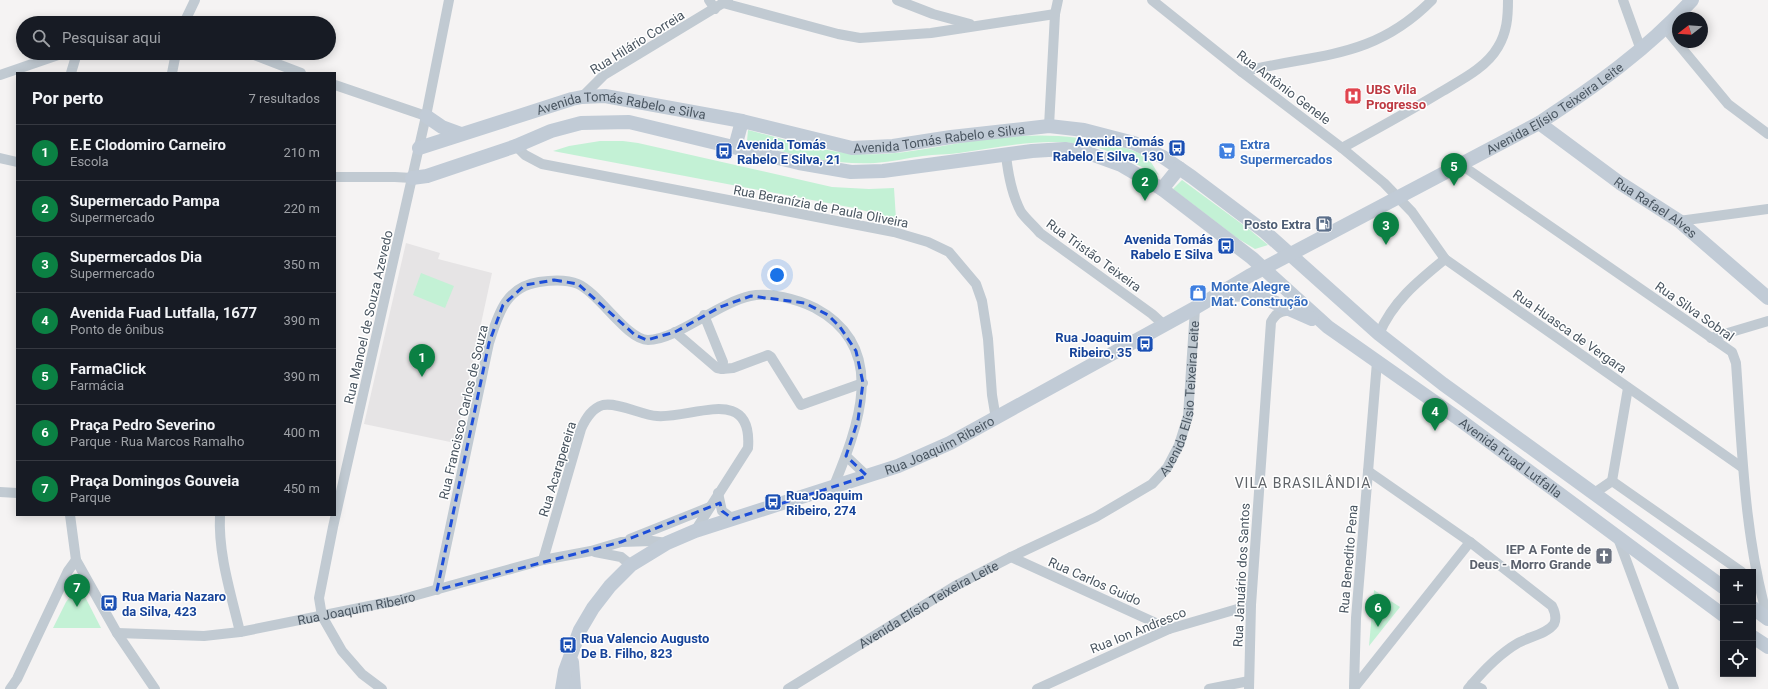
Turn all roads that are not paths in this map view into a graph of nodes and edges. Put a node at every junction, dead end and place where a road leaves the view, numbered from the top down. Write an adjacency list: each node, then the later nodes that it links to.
1 (195, 0): 13 (street)
2 (449, 0): 28 (street, Rua Manoel de Souza Azevedo)
3 (709, 0): 11 (street)
4 (897, 0): 14 (street)
5 (1058, 0): 12 (street)
6 (1152, 0): 24 (street, Rua Antônio Genele)
7 (1432, 0): 24 (street)
8 (1508, 0): 37 (street)
9 (1623, 0): 16 (street)
10 (1692, 0): 15 (main road, Avenida Elísio Teixeira Leite)
11 (722, 4): 14 (street); 27 (street, Rua Hilário Correia)
12 (1055, 14): 14 (street); 31 (street)
13 (187, 16)
14 (974, 25)
15 (1665, 28): 16 (main road, Avenida Elísio Teixeira Leite); 33 (street)
16 (1641, 50): 30 (main road, Avenida Elísio Teixeira Leite)
17 (44, 60): 25 (street)
18 (75, 60): 21 (street)
19 (173, 60): 22 (street)
20 (267, 60): 23 (street)
21 (71, 72)
22 (172, 72)
23 (298, 72)
24 (1242, 72): 37 (street, Rua Antônio Genele)
25 (0, 75)
26 (336, 85): 28 (street)
27 (582, 97): 29 (main road, Avenida Tomás Rabelo e Silva); 32 (main road, Avenida Tomás Rabelo e Silva)
28 (426, 116): 32 (main road); 36 (street, Rua Manoel de Souza Azevedo)
29 (742, 121): 31 (main road, Avenida Tomás Rabelo e Silva); 35 (main road)
30 (1539, 123): 41 (main road, Avenida Elísio Teixeira Leite); 48 (main road, Rua Rafael Alves)
31 (1050, 126): 42 (main road, Avenida Tomás Rabelo e Silva)
32 (461, 134): 36 (main road, Avenida Tomás Rabelo e Silva)
33 (1768, 134)
34 (516, 146): 35 (main road, Avenida Tomás Rabelo e Silva); 44 (main road, Avenida Tomás Rabelo e Silva); 69 (street, Rua Beranízia de Paula Oliveira)
35 (735, 147): 38 (main road, Avenida Tomás Rabelo e Silva)
36 (419, 148): 44 (street, Rua Manoel de Souza Azevedo)
37 (1342, 148): 46 (street, Rua Antônio Genele)
38 (1006, 155): 45 (main road, Avenida Tomás Rabelo e Silva); 58 (street, Rua Tristão Teixeira)
39 (0, 158): 40 (street)
40 (16, 162)
41 (1460, 164): 46 (main road, Avenida Elísio Teixeira Leite); 62 (street, Rua Silva Sobral)
42 (1179, 168): 45 (main road); 49 (main road, Avenida Tomás Rabelo e Silva)
43 (336, 177): 44 (street)
44 (412, 178): 102 (street, Rua Manoel de Souza Azevedo)
45 (1162, 189): 51 (main road, Avenida Tomás Rabelo e Silva)
46 (1399, 197): 49 (main road, Avenida Elísio Teixeira Leite); 50 (street, Rua Huasca de Vergara)
47 (1768, 209): 48 (street)
48 (1679, 221): 53 (main road, Rua Rafael Alves)
49 (1290, 254): 51 (main road, Avenida Elísio Teixeira Leite); 61 (main road, Avenida Fuad Lutfalla)
50 (1445, 259): 61 (street); 67 (street, Rua Huasca de Vergara)
51 (1262, 269): 52 (main road, Avenida Elísio Teixeira Leite); 59 (main road, Avenida Fuad Lutfalla)
52 (1217, 294): 54 (main road, Avenida Elísio Teixeira Leite); 55 (main road)
53 (1768, 298)
54 (1195, 308): 58 (main road, Rua Joaquim Ribeiro); 90 (street, Avenida Elísio Teixeira Leite)
55 (1292, 310): 59 (main road); 99 (street, Rua Januário dos Santos)
56 (704, 316): 60 (street, Rua Francisco Carlos de Souza); 64 (street); 65 (street, Rua Francisco Carlos de Souza)
57 (1768, 321): 62 (street)
58 (1163, 324): 69 (main road, Rua Joaquim Ribeiro)
59 (1328, 327): 63 (main road, Avenida Fuad Lutfalla)
60 (675, 332): 64 (street); 98 (street, Rua Francisco Carlos de Souza)
61 (1379, 334): 66 (main road, Avenida Fuad Lutfalla)
62 (1712, 338): 71 (street, Rua Silva Sobral)
63 (1376, 362): 68 (main road, Avenida Fuad Lutfalla); 72 (street, Rua Benedito Pena)
64 (722, 369): 65 (street)
65 (863, 383): 70 (street, Rua Francisco Carlos de Souza)
66 (1444, 384): 68 (main road); 79 (main road, Avenida Fuad Lutfalla)
67 (1628, 388): 71 (street, Rua Huasca de Vergara); 74 (street)
68 (1427, 397): 85 (main road, Avenida Fuad Lutfalla)
69 (996, 419): 73 (main road, Rua Joaquim Ribeiro)
70 (846, 456): 73 (street); 75 (street, Rua Francisco Carlos de Souza)
71 (1743, 468): 95 (street, Rua Silva Sobral)
72 (1368, 470): 87 (street); 112 (street, Rua Benedito Pena)
73 (867, 476): 75 (main road, Rua Joaquim Ribeiro)
74 (1612, 481): 79 (street); 94 (street)
75 (834, 488): 83 (main road, Rua Joaquim Ribeiro)
76 (0, 492): 77 (street)
77 (16, 493)
78 (718, 493): 80 (street, Rua Acarapereira); 83 (street); 92 (street, Rua Acarapereira)
79 (1593, 494): 96 (main road, Avenida Fuad Lutfalla)
80 (710, 507): 84 (street, Rua Acarapereira); 86 (street)
81 (70, 516): 91 (street)
82 (220, 516): 105 (street)
83 (733, 519): 84 (main road, Rua Joaquim Ribeiro)
84 (695, 531): 88 (main road, Rua Joaquim Ribeiro)
85 (1618, 538): 101 (main road, Avenida Fuad Lutfalla); 122 (street)
86 (621, 542): 88 (street, Rua Joaquim Ribeiro); 89 (street, Rua Joaquim Ribeiro)
87 (1470, 542): 111 (street); 112 (street)
88 (667, 543): 93 (main road, Rua Joaquim Ribeiro)
89 (591, 551): 92 (street, Rua Joaquim Ribeiro); 93 (street, Rua Joaquim Ribeiro)
90 (1011, 557): 104 (street, Rua Carlos Guido); 118 (street, Avenida Elísio Teixeira Leite)
91 (76, 560): 106 (street); 113 (street)
92 (543, 560): 98 (street, Rua Joaquim Ribeiro)
93 (631, 565): 109 (main road)
94 (1738, 569)
95 (1754, 569)
96 (1720, 585)
97 (1756, 585): 103 (street, Rua Silva Sobral)
98 (437, 590): 102 (street, Rua Joaquim Ribeiro)
99 (1251, 605): 104 (street, Rua Ion Andresco); 110 (street, Rua Januário dos Santos)
100 (1756, 610): 103 (main road)
101 (1720, 613)
102 (322, 616): 105 (street, Rua Joaquim Ribeiro); 115 (street, Rua Manoel de Souza Azevedo)
103 (1768, 619)
104 (1169, 629): 119 (street, Rua Ion Andresco)
105 (240, 632): 106 (street, Rua Joaquim Ribeiro)
106 (117, 633): 114 (street)
107 (1756, 639): 108 (main road)
108 (1768, 647)
109 (572, 656): 116 (main road); 117 (main road)
110 (1249, 685): 120 (street)
111 (1470, 686): 121 (street)
112 (1354, 688)
113 (10, 689)
114 (155, 689)
115 (382, 689)
116 (562, 689)
117 (574, 689)
118 (788, 689)
119 (1037, 689)
120 (1209, 689)
121 (1482, 689)
122 (1674, 689)

